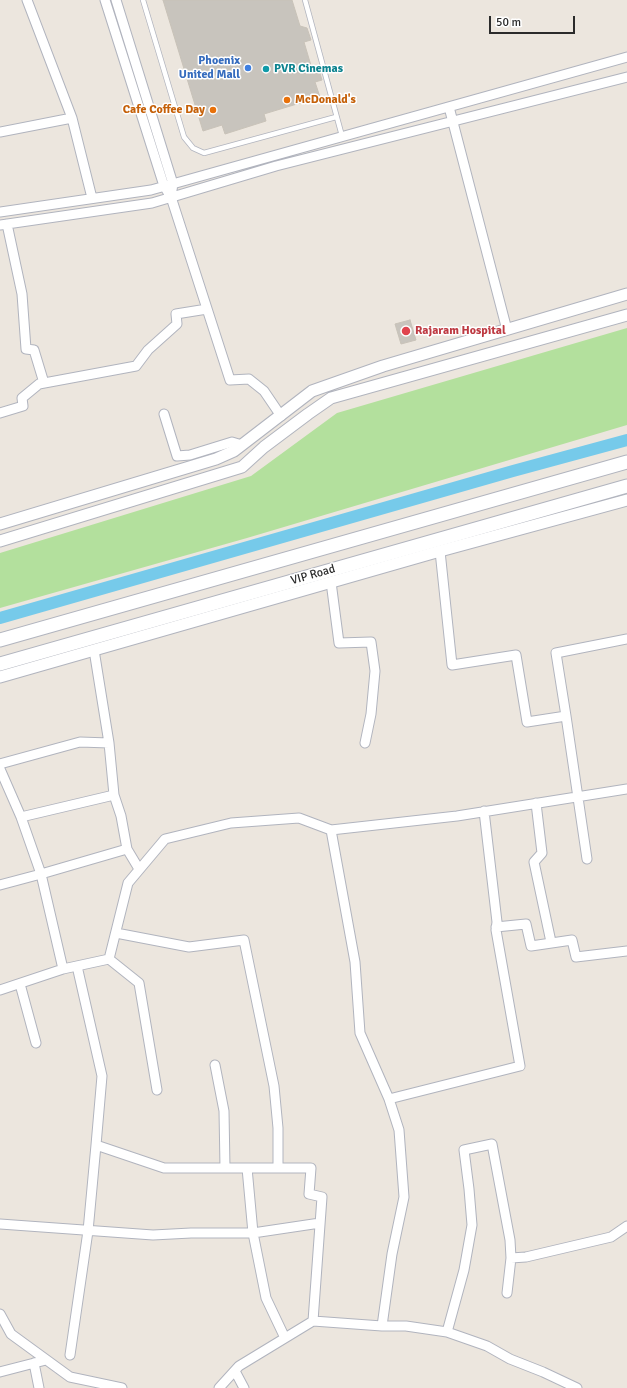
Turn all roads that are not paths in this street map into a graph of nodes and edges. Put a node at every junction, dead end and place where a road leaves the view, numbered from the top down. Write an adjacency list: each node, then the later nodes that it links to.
1 (27, 0): 10 (street)
2 (105, 0): 15 (street)
3 (116, 0): 14 (street)
4 (143, 0): 9 (lane)
5 (305, 0): 9 (lane)
6 (627, 57): 8 (street)
7 (627, 77): 11 (street)
8 (449, 107): 11 (street); 13 (street)
9 (336, 117): 13 (lane)
10 (72, 118): 12 (street); 17 (street)
11 (453, 121): 16 (street); 23 (street)
12 (0, 132)
13 (342, 136): 14 (street)
14 (173, 184): 15 (street); 16 (street)
15 (164, 186): 16 (street); 17 (street)
16 (171, 197): 19 (street); 21 (street)
17 (92, 198): 18 (street)
18 (0, 212)
19 (4, 224): 24 (street)
20 (627, 294): 23 (street)
21 (207, 309): 24 (street); 27 (street)
22 (627, 314): 30 (street)
23 (507, 330): 27 (street)
24 (44, 383): 25 (street)
25 (0, 413)
26 (164, 414): 29 (street)
27 (281, 416): 28 (street)
28 (255, 435): 29 (street); 30 (street)
29 (242, 445): 34 (street)
30 (264, 447): 35 (street)
31 (627, 462): 40 (main road, VIP Road)
32 (627, 486): 38 (main road, VIP Road)
33 (627, 500): 36 (street, VIP Road)
34 (0, 524)
35 (0, 541)
36 (440, 551): 37 (street, VIP Road); 44 (street)
37 (331, 582): 38 (street, VIP Road); 46 (street)
38 (273, 592): 41 (street, VIP Road); 42 (main road, VIP Road)
39 (627, 639): 44 (street)
40 (0, 640)
41 (94, 650): 43 (street, VIP Road); 45 (street)
42 (0, 664)
43 (0, 677)
44 (566, 716): 51 (street)
45 (109, 743): 47 (street); 50 (street)
46 (365, 743)
47 (0, 764)
48 (0, 769): 54 (street)
49 (627, 789): 51 (street)
50 (114, 795): 54 (street); 56 (street)
51 (577, 796): 52 (street); 57 (street)
52 (536, 803): 53 (street); 63 (street)
53 (484, 812): 55 (street); 61 (street)
54 (21, 817): 59 (street)
55 (331, 830): 58 (street); 73 (street)
56 (127, 849): 58 (street); 59 (street)
57 (587, 859)
58 (139, 870): 62 (street)
59 (41, 874): 60 (street); 67 (street)
60 (0, 885)
61 (496, 927): 63 (street); 73 (street)
62 (116, 933): 65 (street); 77 (street)
63 (551, 942): 64 (street)
64 (627, 951)
65 (110, 959): 66 (street); 72 (street)
66 (77, 966): 67 (street); 74 (street)
67 (63, 969): 68 (street)
68 (20, 984): 69 (street); 70 (street)
69 (0, 990)
70 (36, 1043)
71 (215, 1065): 75 (street)
72 (157, 1090)
73 (389, 1099): 87 (street)
74 (96, 1145): 75 (street); 81 (street)
75 (225, 1168): 76 (street)
76 (247, 1168): 77 (street); 82 (street)
77 (278, 1168): 78 (street)
78 (320, 1223): 82 (street); 86 (street)
79 (0, 1224): 81 (street)
80 (627, 1226): 83 (street)
81 (88, 1231): 82 (street); 90 (street)
82 (253, 1234): 89 (street)
83 (511, 1258): 84 (street); 88 (street)
84 (507, 1293)
85 (0, 1314): 91 (street)
86 (313, 1321): 87 (street); 89 (street)
87 (382, 1326): 88 (street)
88 (447, 1332): 99 (street)
89 (286, 1338): 93 (street)
90 (70, 1355)
91 (46, 1360): 92 (street); 96 (street)
92 (34, 1363): 94 (street); 95 (street)
93 (235, 1371): 97 (street); 98 (street)
94 (0, 1372)
95 (39, 1388)
96 (122, 1388)
97 (219, 1388)
98 (244, 1388)
99 (576, 1388)

